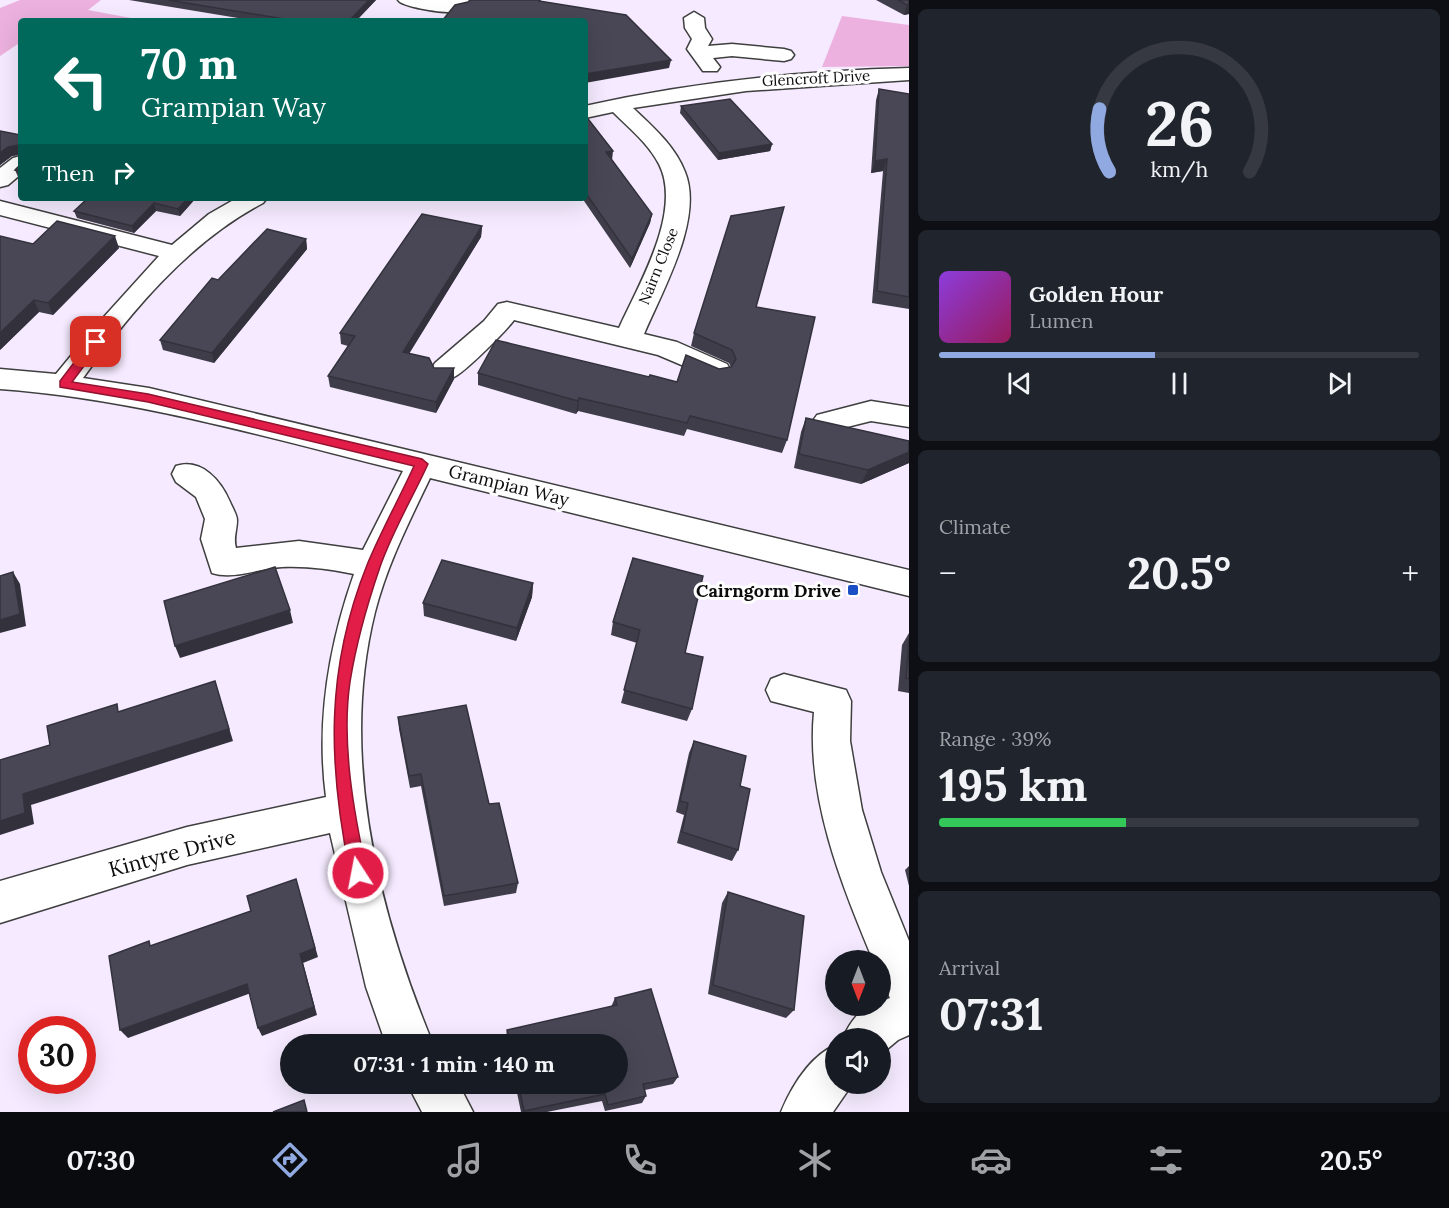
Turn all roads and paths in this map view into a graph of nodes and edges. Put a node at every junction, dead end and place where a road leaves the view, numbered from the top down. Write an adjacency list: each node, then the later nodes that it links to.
1 (412, 1): 2 (street); 3 (street)
2 (461, 3)
3 (404, 18)
4 (693, 18): 5 (street)
5 (698, 51): 6 (street); 8 (street)
6 (784, 55)
7 (909, 74): 8 (street, Glencroft Drive)
8 (723, 85): 9 (street, Glencroft Drive)
9 (618, 105): 10 (street, Glencroft Drive); 16 (street, Nairn Close)
10 (588, 111)
11 (18, 166): 12 (street)
12 (0, 180)
13 (249, 201): 15 (street)
14 (0, 208): 15 (street)
15 (175, 253): 20 (street)
16 (628, 339): 17 (street); 18 (street)
17 (445, 370)
18 (717, 371)
19 (0, 379): 20 (street, Grampian Way)
20 (64, 384): 23 (street, Grampian Way)
21 (909, 417): 22 (street)
22 (827, 422)
23 (422, 464): 25 (street); 26 (street, Grampian Way)
24 (187, 474): 25 (street)
25 (374, 565): 28 (street)
26 (909, 583)
27 (784, 690): 30 (street)
28 (345, 811): 29 (street, Kintyre Drive); 33 (street)
29 (0, 902)
30 (909, 991)
31 (909, 1013): 32 (street)
32 (877, 1028)
33 (406, 1034)
34 (825, 1084): 37 (street)
35 (437, 1094): 36 (street)
36 (449, 1112)
37 (805, 1112)

